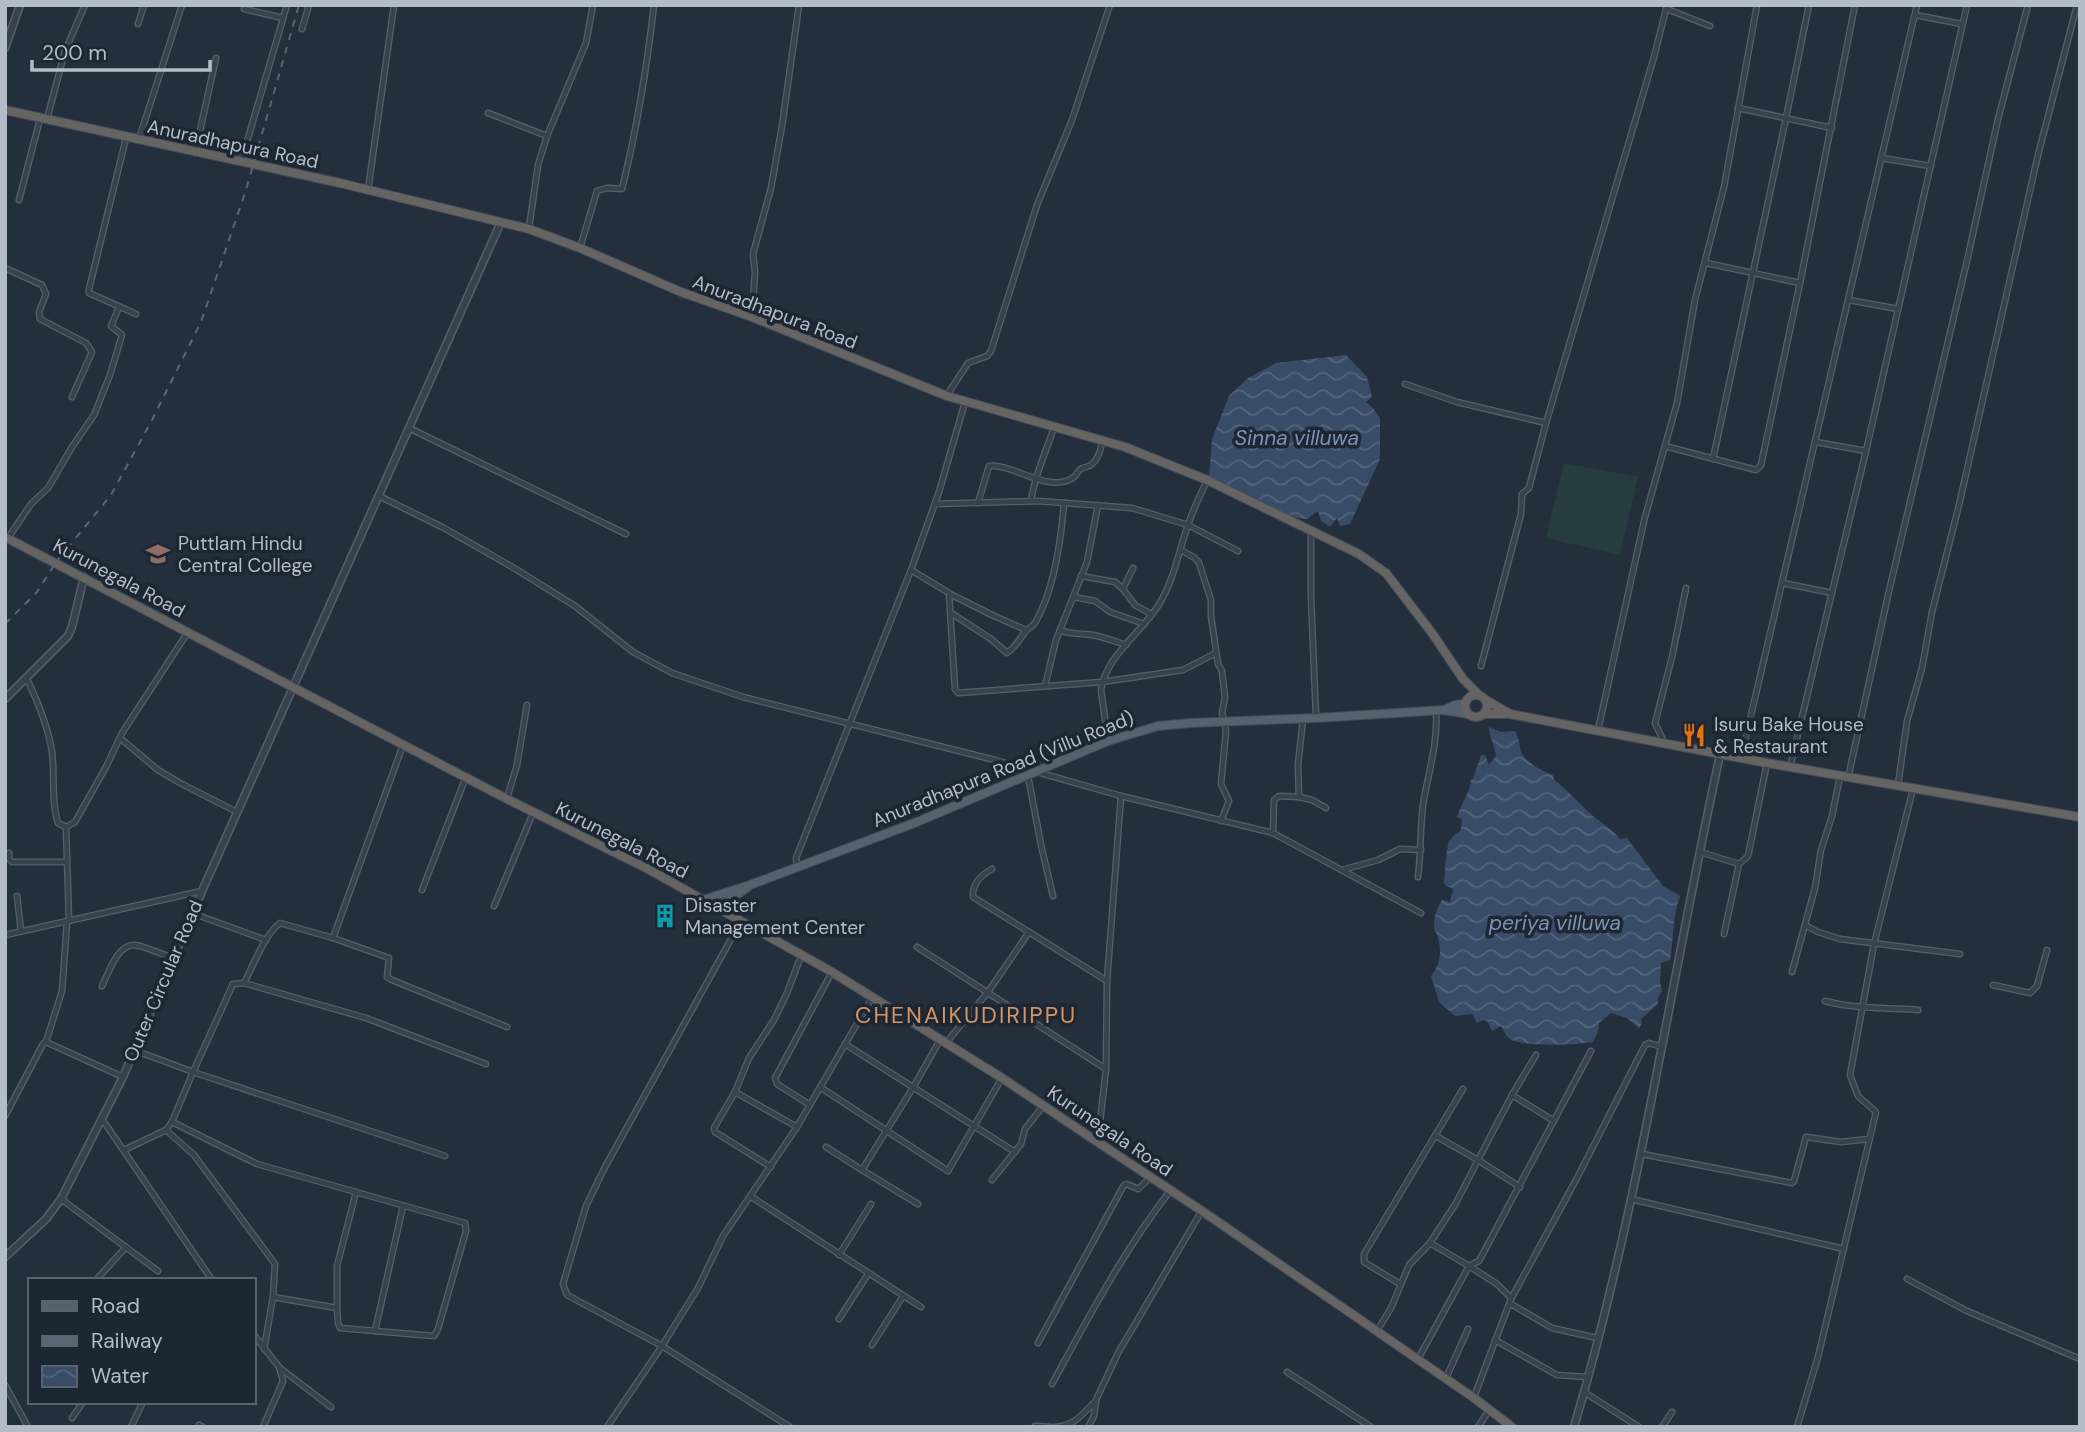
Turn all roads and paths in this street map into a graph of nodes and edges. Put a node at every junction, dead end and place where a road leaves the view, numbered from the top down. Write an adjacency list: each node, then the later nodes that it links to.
1 (20, 5): 27 (street)
2 (85, 5): 33 (street)
3 (144, 5): 23 (street)
4 (182, 5): 37 (street)
5 (287, 5): 22 (street)
6 (309, 5): 26 (street)
7 (394, 5): 42 (street)
8 (593, 5): 35 (street)
9 (654, 5): 46 (street)
10 (799, 5): 55 (street)
11 (1110, 5): 57 (street)
12 (1757, 5): 29 (street)
13 (1809, 5): 32 (street)
14 (1855, 5): 34 (street)
15 (1917, 5): 21 (street)
16 (1967, 5): 24 (street)
17 (2028, 5): 131 (street)
18 (2077, 5): 132 (street)
19 (1667, 7): 25 (street); 60 (street)
20 (244, 9): 22 (street)
21 (1915, 15): 24 (street); 39 (street)
22 (283, 18): 40 (street)
23 (138, 24)
24 (1962, 24): 41 (street)
25 (1710, 26)
26 (302, 29)
27 (5, 48)
28 (216, 58): 38 (street)
29 (1738, 108): 32 (street); 47 (street)
30 (5, 110): 33 (highway, Anuradhapura Road)
31 (488, 113): 35 (street)
32 (1786, 118): 34 (street); 49 (street)
33 (44, 119): 36 (highway, Anuradhapura Road); 43 (street)
34 (1832, 128): 50 (street)
35 (547, 136): 45 (street)
36 (127, 137): 37 (highway, Anuradhapura Road); 52 (street)
37 (139, 139): 38 (highway, Anuradhapura Road)
38 (195, 153): 40 (highway, Anuradhapura Road)
39 (1881, 158): 41 (street); 51 (street)
40 (241, 163): 42 (highway, Anuradhapura Road)
41 (1931, 166): 53 (street)
42 (368, 190): 44 (highway, Anuradhapura Road)
43 (19, 200)
44 (501, 222): 45 (highway, Anuradhapura Road); 62 (street, Outer Circular Road)
45 (529, 229): 46 (highway, Anuradhapura Road)
46 (580, 248): 55 (highway, Anuradhapura Road)
47 (1706, 263): 49 (street); 65 (street)
48 (5, 268): 58 (street)
49 (1752, 274): 50 (street); 67 (street)
50 (1800, 283): 67 (street)
51 (1849, 300): 53 (street); 64 (street)
52 (119, 307): 54 (street); 79 (street)
53 (1898, 309): 66 (street)
54 (136, 314)
55 (752, 317): 57 (highway, Anuradhapura Road)
56 (1405, 384): 60 (street)
57 (947, 396): 59 (highway, Anuradhapura Road)
58 (72, 397)
59 (965, 402): 61 (highway, Anuradhapura Road); 74 (street)
60 (1546, 422): 100 (street)
61 (1054, 427): 63 (highway, Anuradhapura Road); 68 (street)
62 (409, 429): 70 (street, Outer Circular Road); 78 (street)
63 (1102, 441): 68 (street); 69 (highway, Anuradhapura Road)
64 (1816, 442): 66 (street); 86 (street)
65 (1665, 446): 67 (street); 119 (street)
66 (1866, 451): 90 (street)
67 (1713, 459)
68 (1034, 480): 71 (street); 72 (street)
69 (1207, 480): 76 (street); 77 (highway, Anuradhapura Road)
70 (379, 496): 105 (street, Outer Circular Road); 118 (street)
71 (1031, 501): 72 (street); 73 (street)
72 (978, 503): 74 (street)
73 (1064, 503): 75 (street); 95 (street)
74 (935, 504): 83 (street)
75 (1098, 505): 76 (street); 84 (street)
76 (1188, 526): 80 (street); 81 (street)
77 (1311, 531): 102 (highway, Anuradhapura Road); 115 (street)
78 (626, 534)
79 (6, 539): 85 (highway, Kurunegala Road)
80 (1181, 550): 93 (street); 99 (street)
81 (1238, 551)
82 (1133, 568): 88 (street)
83 (911, 570): 89 (street); 118 (street)
84 (1081, 576): 88 (street); 91 (street)
85 (83, 577): 97 (highway, Kurunegala Road); 101 (street)
86 (1783, 583): 90 (street); 125 (street)
87 (1686, 588): 122 (street)
88 (1124, 589): 93 (street)
89 (949, 593): 92 (street); 95 (street)
90 (1832, 593): 127 (street)
91 (1074, 597): 94 (street); 96 (street)
92 (950, 612): 95 (street); 104 (street)
93 (1151, 614): 94 (street)
94 (1144, 624): 98 (street)
95 (1026, 630)
96 (1060, 630): 98 (street); 104 (street)
97 (188, 632): 105 (highway, Kurunegala Road); 120 (street)
98 (1126, 645): 103 (street)
99 (1216, 653): 103 (street); 117 (street)
100 (1481, 666)
101 (27, 679): 107 (street); 142 (street)
102 (1463, 679): 106 (highway, Anuradhapura Road); 109 (highway, Anuradhapura Road)
103 (1102, 682): 104 (street); 121 (street)
104 (1045, 686)
105 (294, 687): 123 (highway, Kurunegala Road); 138 (street, Outer Circular Road)
106 (1478, 694): 108 (highway); 109 (highway)
107 (5, 699)
108 (1486, 700): 113 (highway); 114 (highway)
109 (1465, 702): 111 (main road, Anuradhapura Road (Villu Road)); 112 (highway)
110 (527, 705): 136 (street)
111 (1440, 711): 112 (main road, Anuradhapura Road (Villu Road)); 115 (main road, Anuradhapura Road (Villu Road)); 144 (street)
112 (1468, 714): 113 (highway)
113 (1484, 714): 114 (highway)
114 (1510, 714): 119 (highway)
115 (1316, 718): 116 (main road, Anuradhapura Road (Villu Road))
116 (1304, 719): 117 (main road, Anuradhapura Road (Villu Road)); 135 (street)
117 (1224, 721): 121 (main road, Anuradhapura Road (Villu Road)); 141 (street)
118 (850, 724): 128 (street); 149 (street)
119 (1598, 730): 122 (highway)
120 (120, 738): 138 (street); 142 (street)
121 (1108, 741): 128 (main road, Anuradhapura Road (Villu Road))
122 (1664, 743): 124 (highway)
123 (403, 744): 130 (highway, Kurunegala Road); 170 (street)
124 (1720, 755): 125 (highway); 145 (street)
125 (1741, 758): 126 (highway)
126 (1767, 763): 127 (highway); 148 (street)
127 (1790, 767): 131 (highway)
128 (1037, 772): 129 (main road, Anuradhapura Road (Villu Road)); 134 (street)
129 (1028, 776): 149 (main road, Anuradhapura Road (Villu Road)); 157 (street)
130 (466, 777): 136 (highway, Kurunegala Road); 154 (street)
131 (1844, 777): 132 (highway); 165 (street)
132 (1898, 786): 133 (highway)
133 (1913, 789): 140 (highway); 172 (street)
134 (1121, 796): 141 (street); 180 (street)
135 (1299, 797): 137 (street); 143 (street)
136 (507, 799): 139 (highway, Kurunegala Road)
137 (1326, 808)
138 (237, 812): 155 (street, Outer Circular Road)
139 (534, 812): 158 (highway, Kurunegala Road); 159 (street)
140 (2080, 817)
141 (1221, 821): 143 (street)
142 (66, 827): 147 (street)
143 (1273, 833): 151 (street)
144 (1421, 850): 151 (street); 152 (street)
145 (1699, 852): 148 (street); 193 (street)
146 (9, 853): 147 (street)
147 (66, 863): 163 (street)
148 (1739, 864): 168 (street)
149 (797, 866): 153 (main road, Anuradhapura Road (Villu Road))
150 (992, 869): 167 (street)
151 (1341, 870): 162 (street)
152 (1418, 877)
153 (750, 885): 158 (main road, Anuradhapura Road (Villu Road)); 160 (main road, Anuradhapura Road (Villu Road))
154 (422, 890)
155 (202, 891): 161 (street, Outer Circular Road); 163 (street)
156 (17, 896): 166 (street)
157 (1053, 896)
158 (703, 900): 160 (highway, Kurunegala Road)
159 (494, 905)
160 (718, 908): 164 (highway, Kurunegala Road)
161 (192, 913): 171 (street); 177 (street, Outer Circular Road)
162 (1421, 913)
163 (68, 921): 166 (street); 190 (street)
164 (741, 921): 176 (highway, Kurunegala Road); 266 (street)
165 (1805, 925): 172 (street); 179 (street)
166 (21, 931): 169 (street)
167 (1029, 932): 180 (street); 184 (street)
168 (1724, 934)
169 (5, 935)
170 (333, 938): 171 (street); 189 (street)
171 (266, 940): 181 (street)
172 (1874, 944): 175 (street); 187 (street)
173 (917, 947): 184 (street)
174 (2047, 950): 182 (street)
175 (1960, 954)
176 (802, 955): 178 (highway, Kurunegala Road); 205 (street)
177 (172, 958): 183 (street); 194 (street, Outer Circular Road)
178 (832, 972): 185 (highway, Kurunegala Road); 207 (street)
179 (1792, 972)
180 (1107, 981): 198 (street)
181 (244, 983): 197 (street); 199 (street)
182 (1993, 985)
183 (102, 986)
184 (988, 992): 191 (street); 198 (street)
185 (873, 997): 191 (highway, Kurunegala Road); 192 (street)
186 (1825, 1001): 187 (street)
187 (1862, 1008): 188 (street); 218 (street)
188 (1918, 1010)
189 (507, 1027)
190 (46, 1042): 200 (street); 209 (street)
191 (943, 1042): 201 (highway, Kurunegala Road); 202 (street)
192 (845, 1044): 202 (street); 203 (street)
193 (1662, 1046): 223 (street); 254 (street)
194 (134, 1050): 199 (street); 200 (street, Outer Circular Road)
195 (1591, 1051): 211 (street)
196 (1536, 1055): 206 (street)
197 (486, 1064)
198 (1106, 1069): 219 (street)
199 (193, 1072): 212 (street); 224 (street)
200 (123, 1077): 210 (street, Outer Circular Road)
201 (1002, 1079): 208 (highway, Kurunegala Road); 214 (street)
202 (914, 1086): 214 (street); 216 (street)
203 (820, 1087): 207 (street); 216 (street)
204 (1463, 1089): 217 (street)
205 (735, 1092): 213 (street); 226 (street)
206 (1512, 1096): 211 (street); 225 (street)
207 (810, 1105): 213 (street)
208 (1043, 1106): 219 (highway, Kurunegala Road); 222 (street)
209 (5, 1116)
210 (102, 1118): 221 (street); 234 (street, Outer Circular Road)
211 (1555, 1121): 230 (street)
212 (172, 1122): 215 (street); 232 (street)
213 (797, 1127): 226 (street)
214 (973, 1127): 216 (street); 222 (street)
215 (166, 1130): 221 (street); 253 (street)
216 (885, 1132): 227 (street)
217 (1436, 1136): 225 (street); 251 (street)
218 (1870, 1139): 223 (street); 242 (street)
219 (1098, 1142): 228 (highway, Kurunegala Road)
220 (826, 1147): 227 (street)
221 (124, 1150): 249 (street)
222 (1015, 1152): 229 (street)
223 (1642, 1154): 235 (street)
224 (445, 1156)
225 (1478, 1160): 230 (street); 240 (street)
226 (771, 1167): 233 (street)
227 (862, 1170): 237 (street)
228 (1150, 1177): 231 (highway, Kurunegala Road); 264 (street)
229 (992, 1180)
230 (1520, 1187): 245 (street)
231 (1171, 1191): 239 (highway, Kurunegala Road); 274 (street)
232 (356, 1192): 238 (street); 256 (street)
233 (750, 1196): 243 (street); 266 (street)
234 (61, 1199): 241 (street); 244 (street, Outer Circular Road)
235 (1631, 1199): 242 (street); 262 (street)
236 (871, 1204): 243 (street)
237 (918, 1204)
238 (403, 1206): 259 (street); 259 (street)
239 (1202, 1211): 260 (highway, Kurunegala Road); 278 (street)
240 (1430, 1242): 245 (street); 251 (street)
241 (126, 1247): 246 (street); 248 (street)
242 (1844, 1249): 299 (street)
243 (839, 1255): 247 (street)
244 (5, 1257)
245 (1469, 1266): 254 (street); 269 (street)
246 (158, 1271)
247 (868, 1274): 252 (street); 257 (street)
248 (98, 1278)
249 (210, 1278)
250 (1907, 1279): 268 (street)
251 (1400, 1284): 260 (street)
252 (903, 1296): 255 (street); 265 (street)
253 (273, 1297): 256 (street); 267 (street)
254 (1511, 1302): 262 (street); 263 (street)
255 (921, 1307)
256 (337, 1308): 259 (street)
257 (839, 1319)
258 (1468, 1329): 273 (street)
259 (375, 1331)
260 (1377, 1332): 269 (highway, Kurunegala Road)
261 (256, 1338): 267 (street)
262 (1597, 1339): 272 (street)
263 (1495, 1340): 272 (street); 277 (street)
264 (1038, 1343)
265 (872, 1345)
266 (662, 1346): 289 (street); 290 (street)
267 (264, 1349): 270 (street)
268 (2080, 1359)
269 (1417, 1360): 273 (highway, Kurunegala Road)
270 (279, 1367): 281 (street); 288 (street)
271 (1287, 1372): 293 (street)
272 (1587, 1377): 276 (street)
273 (1445, 1378): 277 (highway, Kurunegala Road)
274 (1052, 1384)
275 (5, 1385): 286 (street)
276 (1584, 1392): 296 (street); 297 (street)
277 (1474, 1398): 282 (highway, Kurunegala Road)
278 (1096, 1401): 291 (street); 292 (street)
279 (82, 1404): 284 (street)
280 (142, 1404): 287 (street)
281 (331, 1407)
282 (1490, 1410): 294 (street); 295 (highway, Kurunegala Road)
283 (1672, 1412): 298 (street)
284 (72, 1418)
285 (1035, 1426): 291 (street)
286 (28, 1427)
287 (131, 1427)
288 (263, 1427)
289 (607, 1427)
290 (790, 1427)
291 (1053, 1427)
292 (1088, 1427)
293 (1371, 1427)
294 (1478, 1427)
295 (1512, 1427)
296 (1574, 1427)
297 (1639, 1427)
298 (1662, 1427)
299 (1797, 1427)

